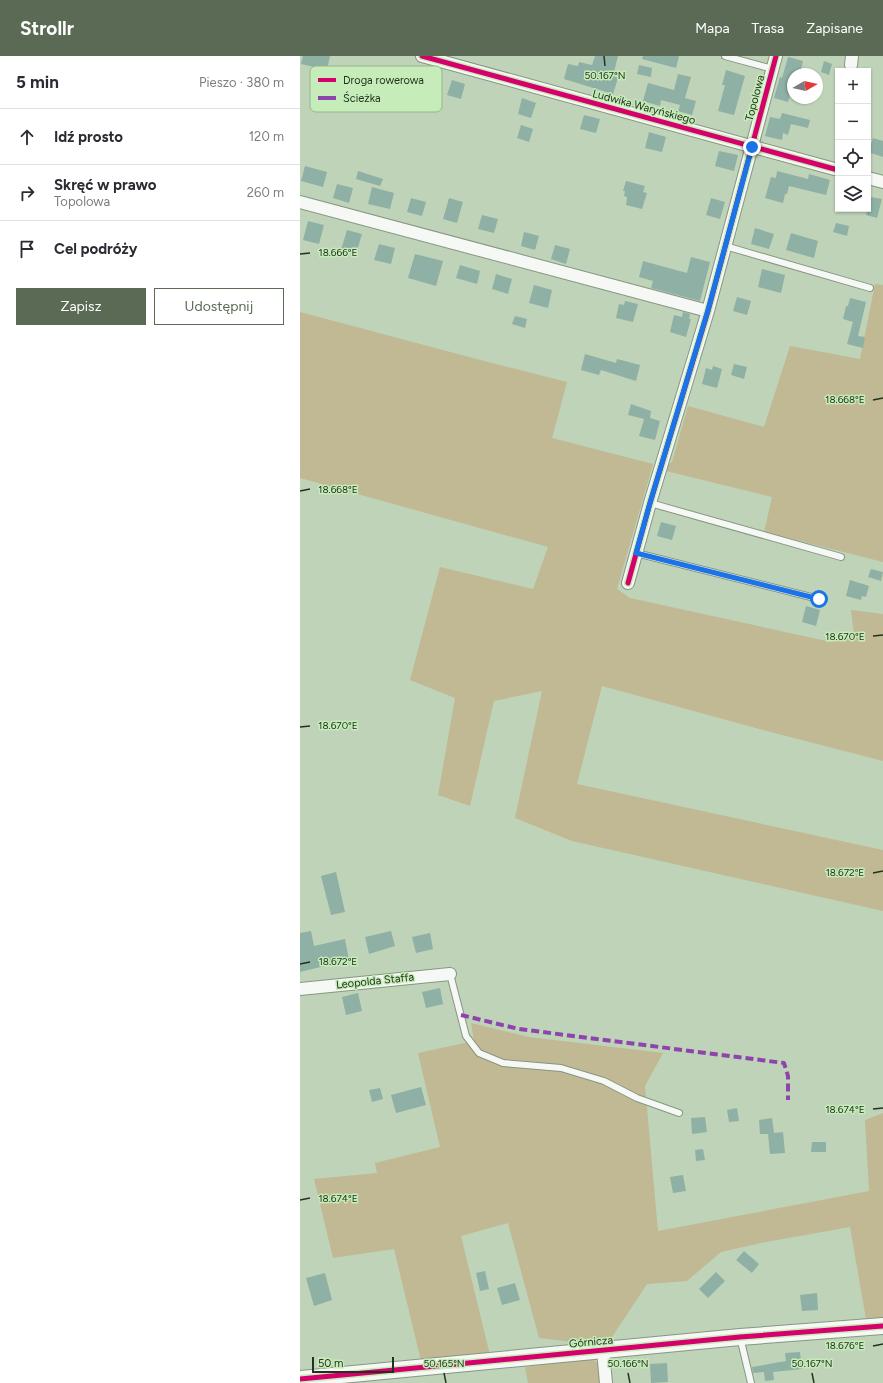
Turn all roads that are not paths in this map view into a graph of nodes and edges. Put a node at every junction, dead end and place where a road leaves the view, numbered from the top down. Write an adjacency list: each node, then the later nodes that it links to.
1 (422, 56): 5 (street, Ludwika Waryńskiego)
2 (725, 56): 4 (lane)
3 (776, 56): 4 (street, Topolowa)
4 (773, 69): 5 (street, Topolowa)
5 (752, 147): 6 (street, Ludwika Waryńskiego); 10 (street, Topolowa)
6 (835, 169)
7 (871, 179): 8 (street)
8 (883, 182)
9 (300, 202): 12 (street)
10 (724, 246): 11 (lane); 12 (street, Topolowa)
11 (870, 288)
12 (708, 310): 13 (street, Topolowa)
13 (650, 503): 14 (street, Topolowa); 15 (lane)
14 (636, 553): 16 (street, Topolowa); 17 (lane)
15 (842, 557)
16 (628, 583)
17 (819, 599)
18 (450, 974): 19 (street, Leopolda Staffa); 20 (lane)
19 (300, 988)
20 (679, 1113)
21 (883, 1326): 22 (street, Górnicza)
22 (740, 1337): 23 (street, Górnicza); 26 (lane)
23 (603, 1351): 24 (street, Górnicza); 25 (street)
24 (300, 1379)
25 (606, 1383)
26 (751, 1383)

